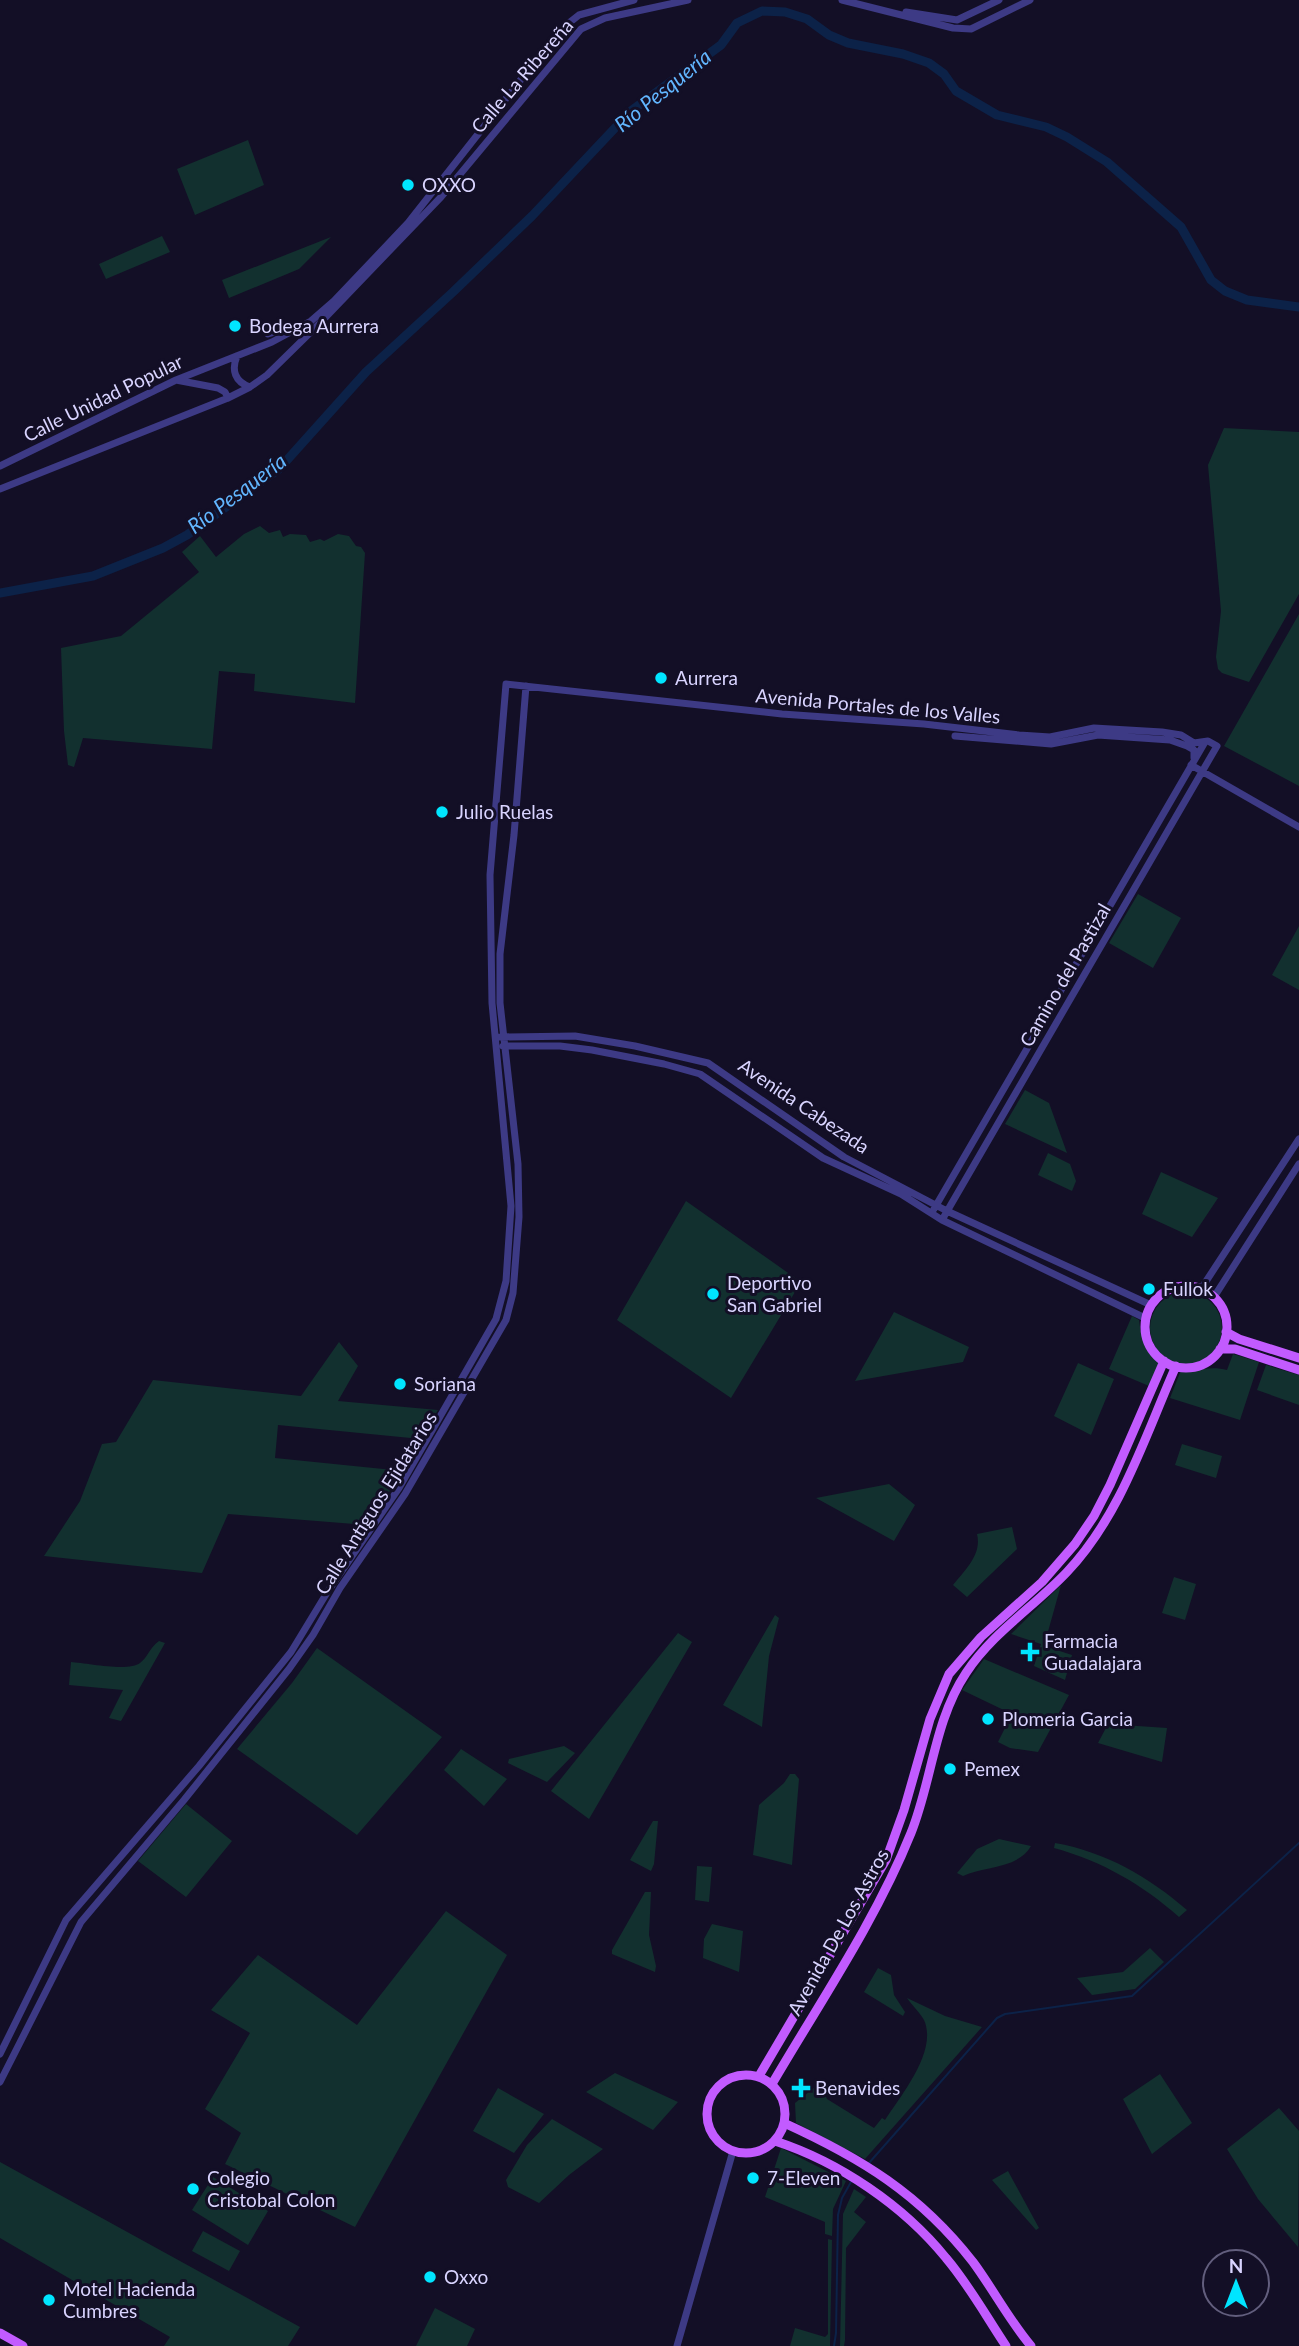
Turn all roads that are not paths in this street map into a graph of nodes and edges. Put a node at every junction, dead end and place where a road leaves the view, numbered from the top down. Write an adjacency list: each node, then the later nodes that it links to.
1 (634, 0): 10 (street, Calle La Ribereña)
2 (688, 0): 6 (street, Calle La Ribereña)
3 (842, 0): 7 (street)
4 (999, 0): 8 (street)
5 (1030, 0): 9 (street)
6 (674, 1): 11 (street, Calle La Ribereña)
7 (857, 2): 8 (street); 9 (street)
8 (969, 15): 9 (street)
9 (971, 29)
10 (498, 107): 11 (street); 13 (street, Calle La Ribereña)
11 (508, 116): 18 (street, Calle La Ribereña)
12 (374, 249): 13 (street)
13 (373, 260): 14 (street, Calle La Ribereña)
14 (317, 316): 15 (street); 16 (street, Calle Unidad Popular)
15 (268, 334)
16 (237, 356): 17 (street, Calle Unidad Popular); 18 (street)
17 (176, 380): 19 (street); 20 (street, Calle Unidad Popular)
18 (250, 387): 19 (street, Calle La Ribereña)
19 (231, 396): 21 (street, Calle La Ribereña)
20 (0, 466)
21 (0, 489)
22 (506, 684): 23 (street, Avenida Portales de los Valles); 29 (street, Calle Antiguos Ejidatarios)
23 (526, 686): 24 (street, Avenida Portales de los Valles); 29 (street, Calle Antiguos Ejidatarios)
24 (1162, 736): 25 (street); 26 (street)
25 (1205, 742): 26 (street, Camino del Pastizal); 27 (street, Camino del Pastizal)
26 (1192, 762): 27 (street); 33 (street, Camino del Pastizal)
27 (1201, 770): 28 (street); 34 (street, Camino del Pastizal)
28 (1299, 827)
29 (500, 1037): 30 (street, Calle Antiguos Ejidatarios); 33 (street, Avenida Cabezada)
30 (501, 1046): 33 (street, Avenida Cabezada); 50 (street, Calle Antiguos Ejidatarios); 52 (street, Calle Antiguos Ejidatarios)
31 (1299, 1139): 38 (street)
32 (1299, 1164): 39 (street)
33 (933, 1209): 34 (street, Avenida Cabezada); 35 (street, Avenida Cabezada)
34 (947, 1211): 35 (street, Camino del Pastizal); 36 (street, Avenida Cabezada)
35 (942, 1220): 37 (street, Avenida Cabezada)
36 (980, 1226): 37 (street); 40 (street, Avenida Cabezada)
37 (976, 1236): 41 (street, Avenida Cabezada)
38 (1201, 1289): 39 (main road); 40 (main road)
39 (1214, 1297): 42 (main road)
40 (1151, 1305): 41 (main road)
41 (1145, 1318): 45 (main road)
42 (1226, 1332): 43 (main road); 44 (main road)
43 (1220, 1349): 46 (main road); 47 (main road)
44 (1299, 1358)
45 (1164, 1361): 46 (main road); 48 (main road, Avenida De Los Astros)
46 (1176, 1366): 49 (main road, Avenida De Los Astros)
47 (1299, 1370)
48 (1103, 1499): 49 (main road); 51 (main road, Avenida De Los Astros)
49 (1115, 1504): 53 (main road, Avenida De Los Astros)
50 (0, 2054)
51 (759, 2076): 53 (main road); 56 (main road)
52 (0, 2082)
53 (772, 2084): 54 (main road)
54 (784, 2123): 55 (main road); 61 (main road)
55 (775, 2141): 56 (main road); 60 (main road)
56 (733, 2151): 59 (street)
57 (0, 2333): 58 (main road)
58 (23, 2346)
59 (677, 2346)
60 (1006, 2346)
61 (1031, 2346)

